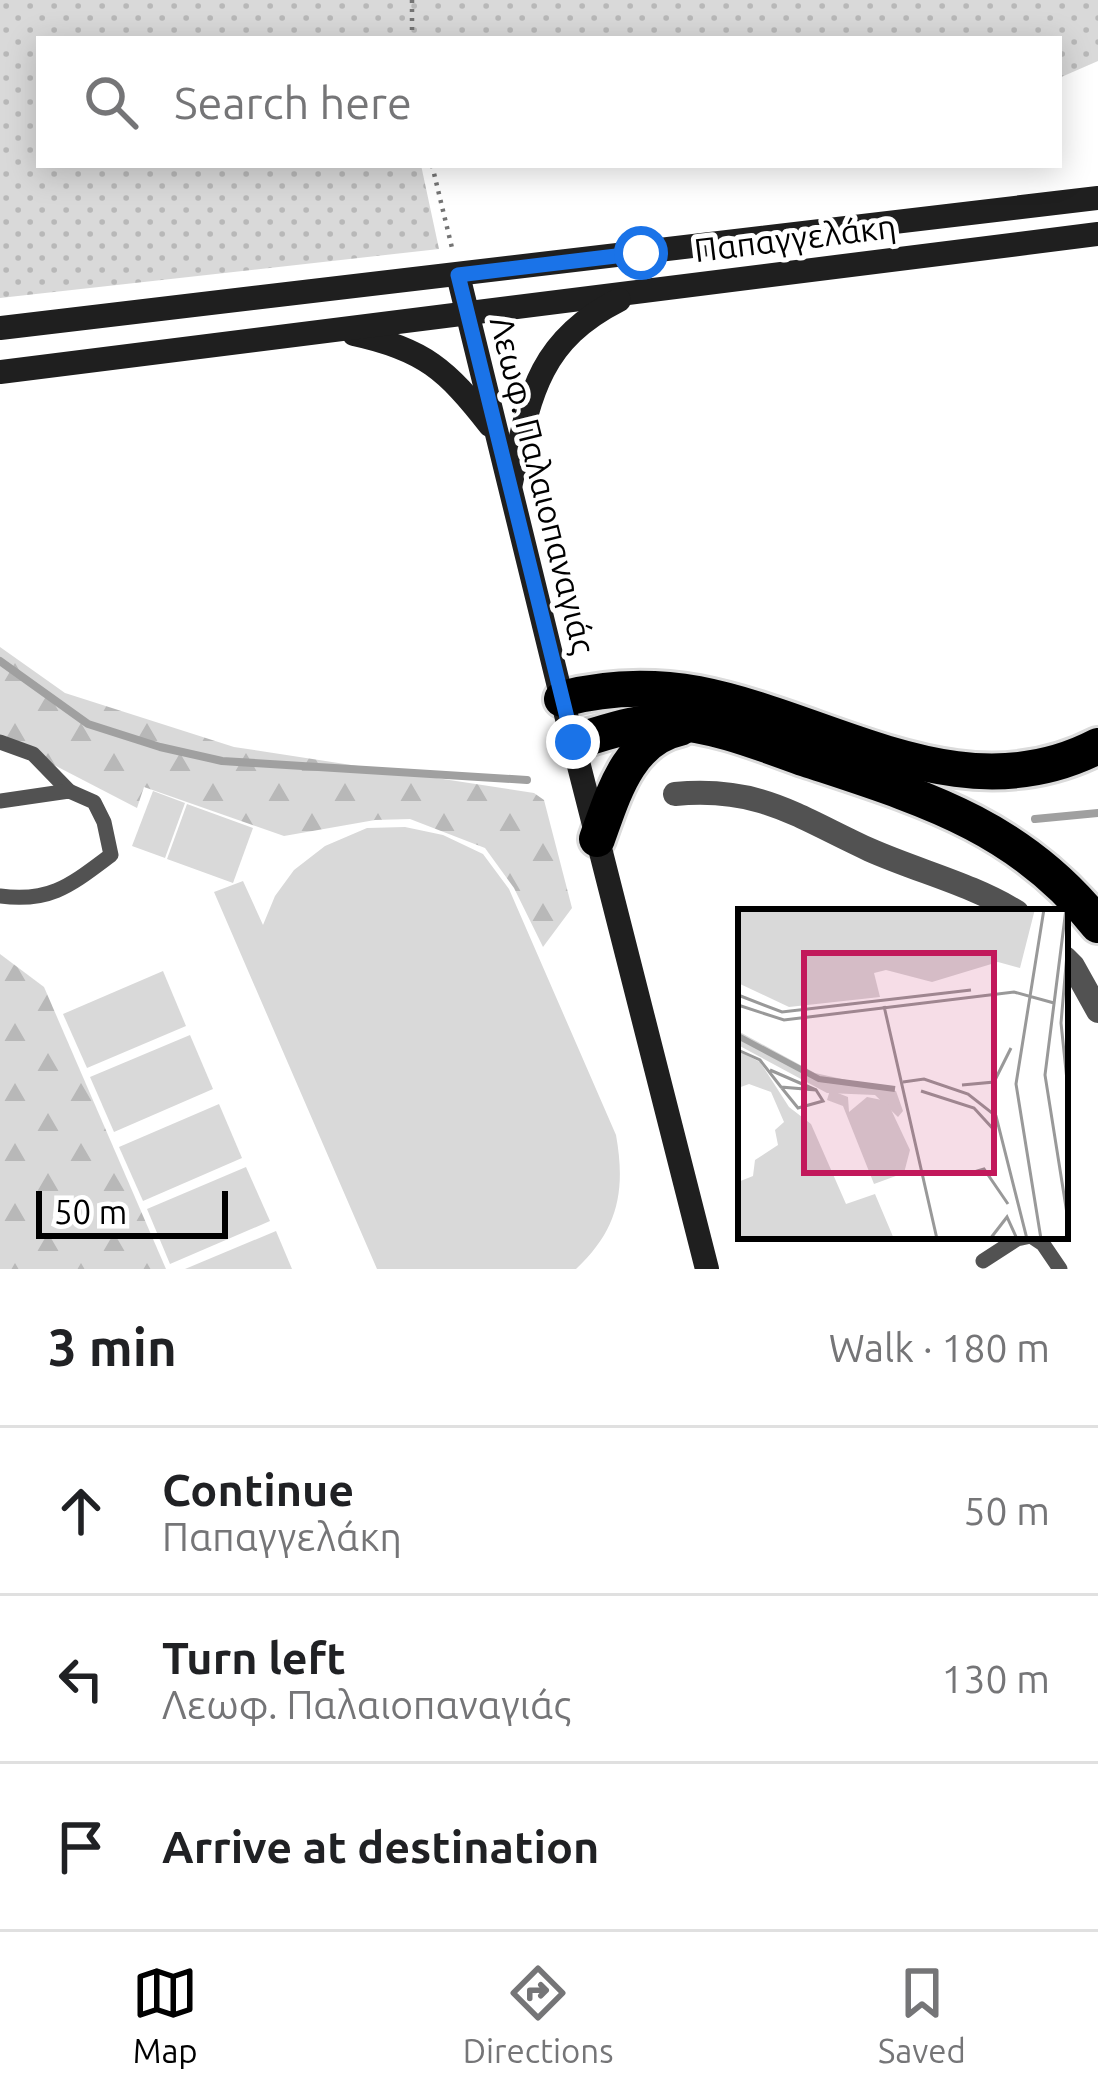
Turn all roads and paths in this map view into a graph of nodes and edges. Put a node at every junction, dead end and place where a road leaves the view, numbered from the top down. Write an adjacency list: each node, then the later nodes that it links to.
1 (412, 0): 2 (path)
2 (412, 36)
3 (433, 168): 6 (path)
4 (1098, 198): 6 (street, Παπαγγελάκη)
5 (1098, 234): 7 (street, Παπαγγελάκη)
6 (458, 275): 8 (street, Λεωφ. Παλαιοπαναγιάς); 9 (street, Παπαγγελάκη)
7 (647, 290): 8 (street, Παπαγγελάκη); 13 (street)
8 (467, 311): 10 (street, Παπαγγελάκη); 12 (street, Λεωφ. Παλαιοπαναγιάς)
9 (0, 328)
10 (334, 330): 11 (street, Παπαγγελάκη); 12 (street)
11 (0, 372)
12 (496, 434): 13 (street, Λεωφ. Παλαιοπαναγιάς)
13 (510, 491): 14 (street, Λεωφ. Παλαιοπαναγιάς)
14 (562, 699): 17 (street, Λεωφ. Παλαιοπαναγιάς); 18 (highway)
15 (694, 725): 17 (highway); 22 (highway); 25 (highway)
16 (0, 742): 19 (lane)
17 (573, 742): 22 (street, Λεωφ. Παλαιοπαναγιάς)
18 (1098, 746)
19 (68, 791): 21 (lane); 23 (lane)
20 (675, 794): 24 (street)
21 (0, 801)
22 (597, 839): 31 (street, Λεωφ. Παλαιοπαναγιάς)
23 (0, 896)
24 (1012, 909)
25 (1098, 925)
26 (1068, 961): 27 (street)
27 (1098, 1011)
28 (1017, 1239): 30 (lane)
29 (1036, 1239): 32 (lane)
30 (983, 1261)
31 (707, 1269)
32 (1060, 1269)

